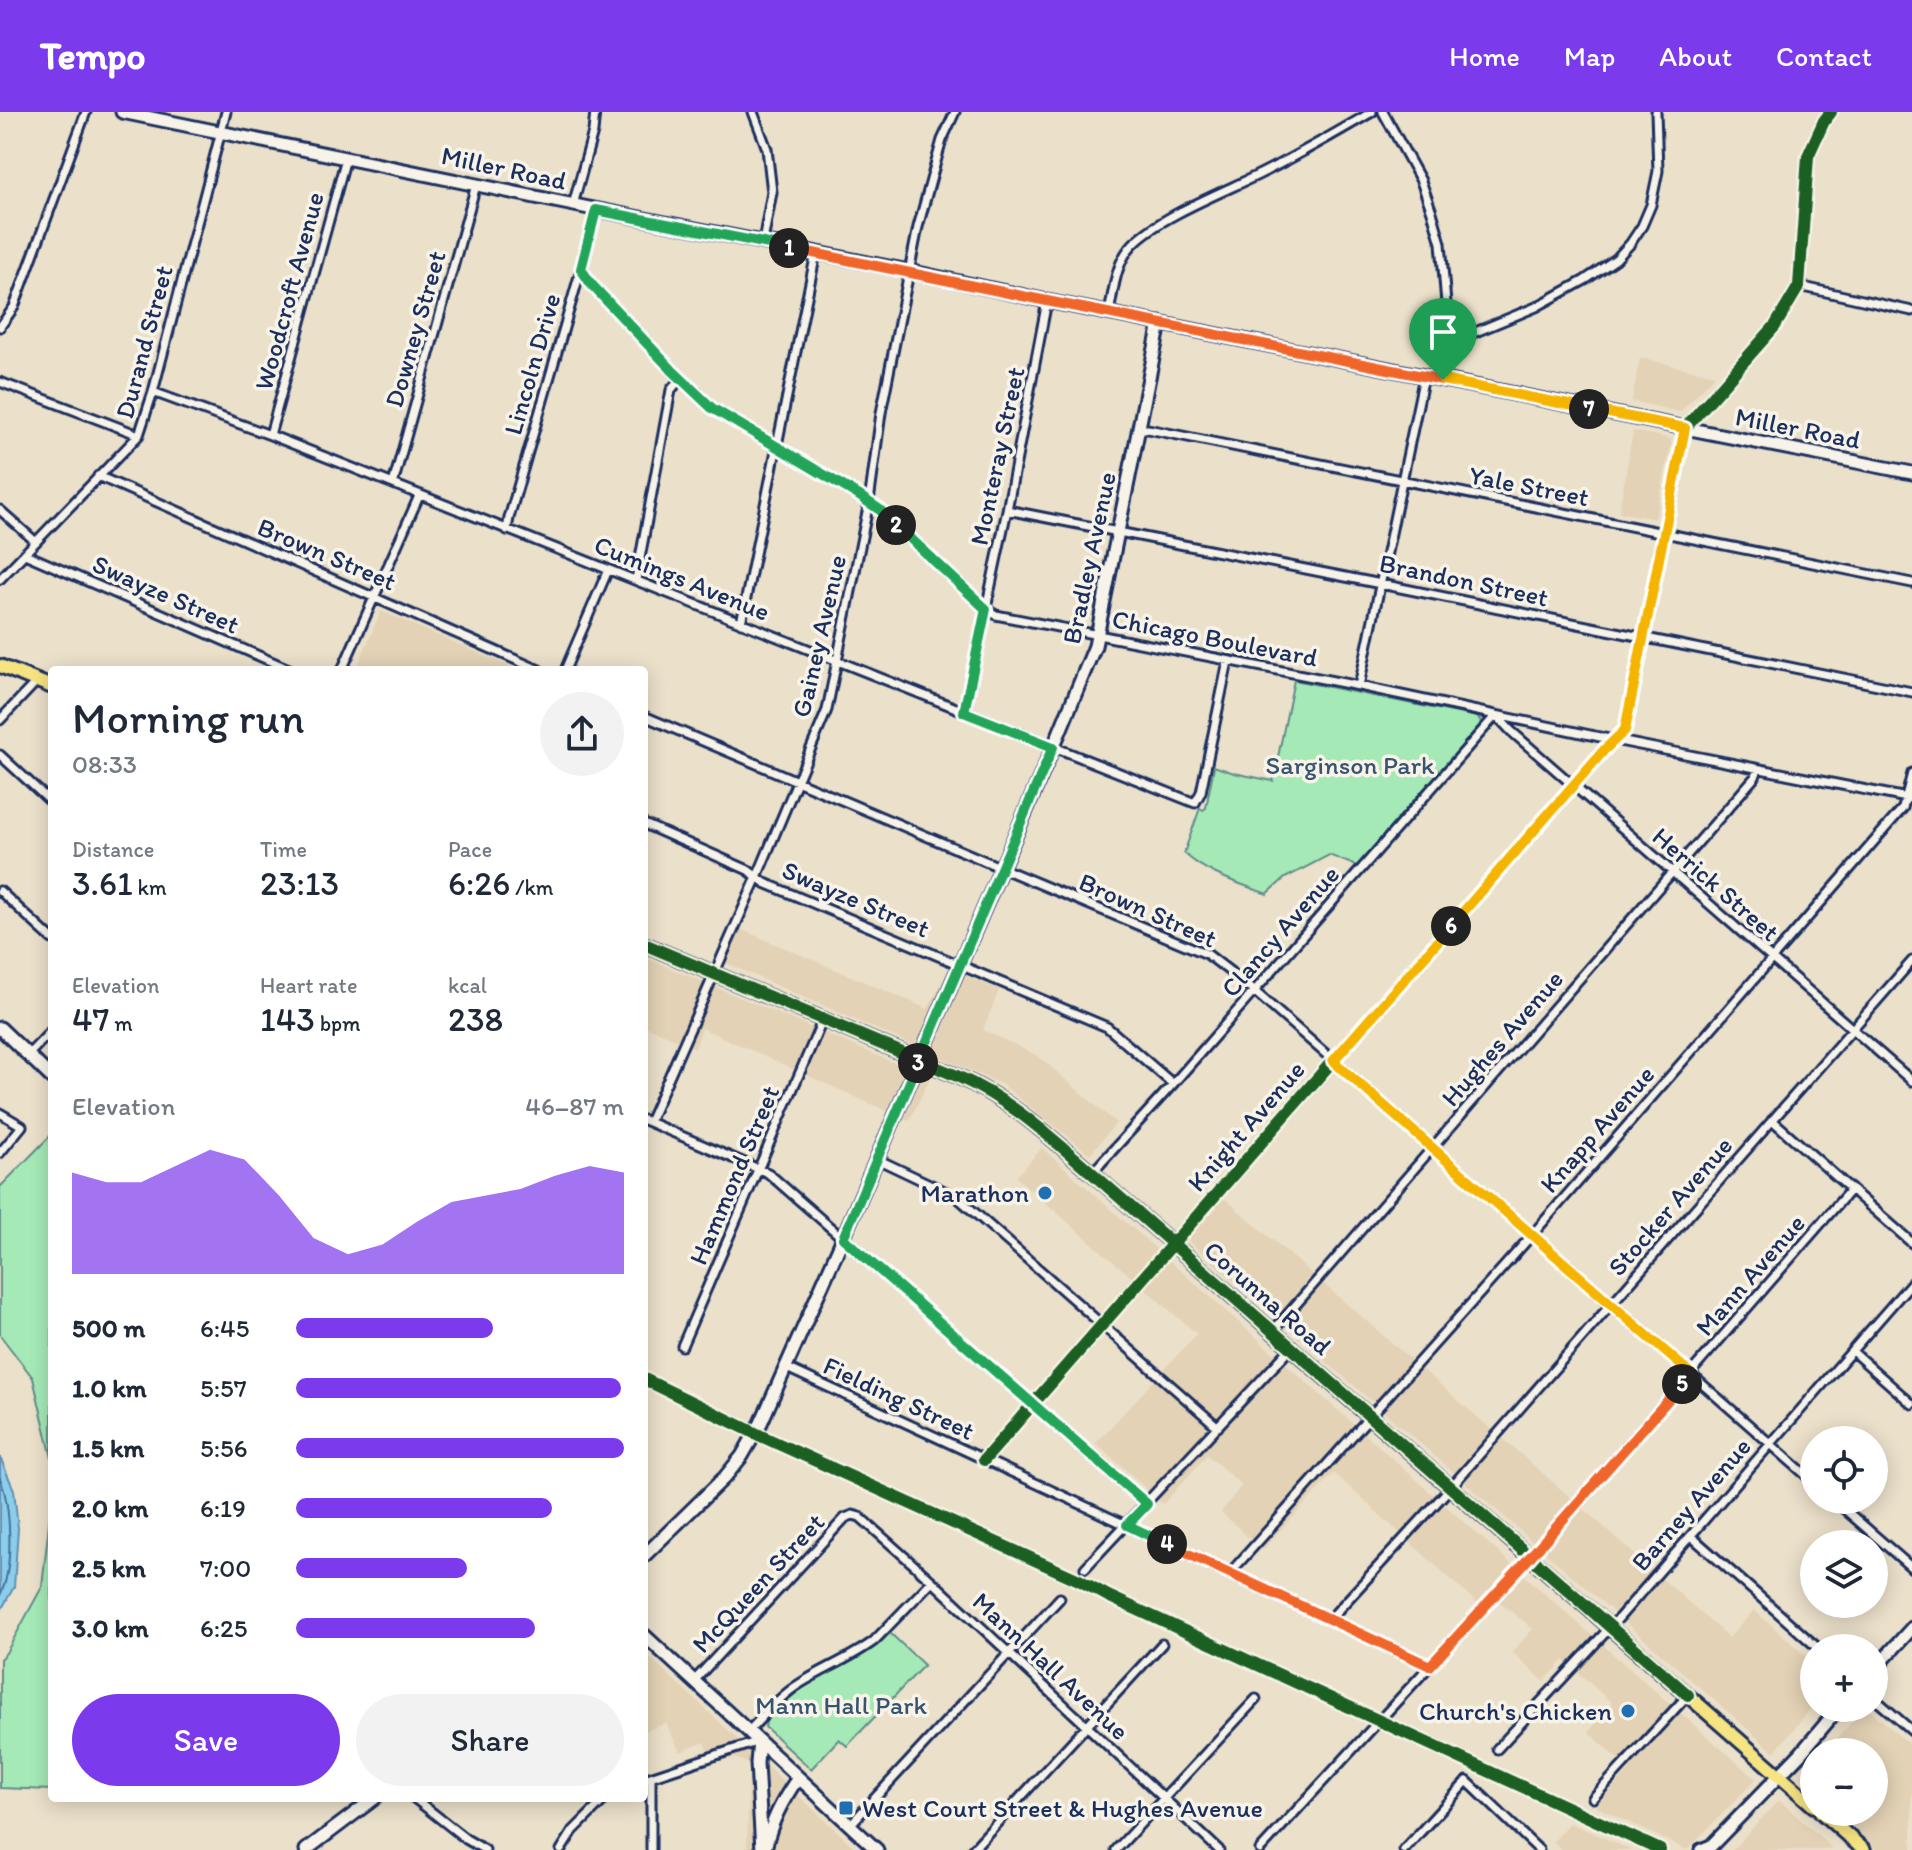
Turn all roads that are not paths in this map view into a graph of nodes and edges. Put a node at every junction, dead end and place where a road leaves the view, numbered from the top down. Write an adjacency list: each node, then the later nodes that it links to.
1 (86, 112): 25 (street)
2 (122, 112): 11 (main road, Miller Road)
3 (226, 112): 11 (street, Durand Street)
4 (595, 112): 14 (street)
5 (753, 112): 16 (street)
6 (955, 112): 19 (street, Gainey Avenue)
7 (1372, 112): 23 (street)
8 (1383, 112): 26 (street)
9 (1656, 112): 26 (street)
10 (1831, 112): 20 (street)
11 (222, 132): 12 (main road, Miller Road); 31 (street, Durand Street)
12 (346, 158): 13 (main road, Miller Road); 35 (street, Woodcroft Avenue)
13 (476, 185): 14 (main road, Miller Road); 40 (street, Downey Street)
14 (573, 205): 15 (main road, Miller Road)
15 (596, 210): 16 (main road, Miller Road); 18 (street, Lincoln Drive)
16 (763, 242): 17 (main road, Miller Road)
17 (816, 253): 19 (main road, Miller Road); 36 (street)
18 (581, 269): 28 (street, Chicago Boulevard); 45 (street, Lincoln Drive)
19 (909, 271): 21 (main road, Miller Road); 42 (street, Gainey Avenue)
20 (1799, 286): 22 (street); 32 (street)
21 (1047, 301): 23 (main road, Miller Road); 44 (street, Monteray Street)
22 (1912, 311)
23 (1109, 313): 24 (main road, Miller Road)
24 (1160, 323): 27 (main road, Miller Road); 33 (main road, Bradley Avenue)
25 (0, 327)
26 (1453, 348): 29 (street)
27 (1424, 376): 29 (main road, Miller Road); 39 (street)
28 (681, 378): 36 (street, Chicago Boulevard); 52 (street)
29 (1443, 380): 32 (main road, Miller Road)
30 (0, 382): 34 (street)
31 (153, 392): 34 (street, Durand Street); 35 (street, Cumings Avenue)
32 (1685, 428): 37 (main road, Miller Road); 47 (street, Knight Avenue)
33 (1139, 429): 39 (street, Yale Street); 46 (main road, Bradley Avenue)
34 (139, 435): 38 (street, Durand Street)
35 (270, 435): 40 (street, Cumings Avenue)
36 (778, 447): 42 (street, Chicago Boulevard); 57 (street)
37 (1912, 473)
38 (98, 476): 48 (street, Durand Street); 55 (street, Brown Street)
39 (1402, 480): 47 (street, Yale Street); 54 (street)
40 (393, 484): 41 (street, Cumings Avenue)
41 (419, 496): 45 (street, Cumings Avenue); 55 (street)
42 (869, 502): 56 (street, Chicago Boulevard); 60 (street, Gainey Avenue)
43 (0, 510): 48 (street)
44 (1007, 510): 46 (street, Brandon Street); 56 (street, Monteray Street)
45 (507, 530): 50 (street, Cumings Avenue)
46 (1118, 533): 54 (street, Brandon Street); 58 (main road, Bradley Avenue)
47 (1665, 533): 53 (street, Yale Street); 59 (street, Knight Avenue)
48 (36, 542): 49 (street, Durand Street)
49 (25, 554): 51 (street, Durand Street); 63 (street, Swayze Street)
50 (608, 570): 52 (street, Cumings Avenue); 66 (street)
51 (0, 579)
52 (636, 580): 57 (street, Cumings Avenue)
53 (1912, 583)
54 (1381, 584): 59 (street, Brandon Street); 69 (street)
55 (375, 597): 64 (street); 65 (street, Brown Street)
56 (986, 609): 58 (street, Chicago Boulevard); 71 (street, Monteray Street)
57 (741, 623): 60 (street, Cumings Avenue)
58 (1097, 635): 61 (street, Chicago Boulevard); 76 (main road, Bradley Avenue)
59 (1643, 637): 70 (street, Brandon Street); 75 (street, Knight Avenue)
60 (837, 660): 71 (street, Cumings Avenue); 80 (street, Gainey Avenue)
61 (1228, 661): 69 (street, Chicago Boulevard); 76 (street, Cumings Avenue)
62 (0, 666): 67 (main road)
63 (282, 666)
64 (344, 666)
65 (530, 666)
66 (567, 666)
67 (37, 681): 68 (main road); 74 (street)
68 (48, 685)
69 (1359, 686): 72 (street, Chicago Boulevard)
70 (1912, 692)
71 (964, 712): 76 (street, Cumings Avenue)
72 (1496, 715): 75 (street, Chicago Boulevard); 81 (street, Herrick Street); 95 (street, Clancy Avenue)
73 (648, 718): 80 (street, Brown Street)
74 (0, 720)
75 (1614, 740): 78 (street, Chicago Boulevard); 81 (street, Knight Avenue)
76 (1053, 747): 85 (main road, Bradley Avenue)
77 (0, 755): 82 (street)
78 (1758, 769): 83 (street, Chicago Boulevard); 86 (street, Hughes Avenue)
79 (1912, 773): 83 (street, Knapp Avenue)
80 (798, 782): 85 (street, Brown Street); 87 (street, Gainey Avenue)
81 (1573, 785): 86 (street, Herrick Street); 102 (street, Knight Avenue)
82 (48, 799)
83 (1909, 799): 91 (street, Knapp Avenue)
84 (648, 826): 87 (street, Swayze Street)
85 (1002, 869): 93 (main road, Bradley Avenue); 95 (street, Brown Street)
86 (1673, 872): 91 (street, Herrick Street); 110 (street, Hughes Avenue)
87 (757, 877): 93 (street, Swayze Street); 94 (street, Gainey Avenue)
88 (0, 891): 89 (street)
89 (48, 935)
90 (648, 946): 94 (main road, Corunna Road)
91 (1772, 959): 98 (street, Herrick Street); 116 (street, Knapp Avenue)
92 (1912, 961): 98 (street, Stocker Avenue)
93 (960, 966): 101 (main road, Bradley Avenue); 105 (street, Swayze Street)
94 (713, 973): 96 (main road, Corunna Road); 107 (street, Gainey Avenue)
95 (1254, 991): 102 (street, Brown Street); 105 (street, Clancy Avenue)
96 (823, 1019): 101 (main road, Corunna Road); 113 (street, Hammond Street)
97 (0, 1028): 100 (main road)
98 (1852, 1029): 104 (street, Herrick Street); 108 (street, Stocker Avenue)
99 (48, 1034): 100 (street)
100 (28, 1055): 103 (main road)
101 (919, 1060): 112 (main road, Bradley Avenue); 114 (main road, Corunna Road)
102 (1333, 1061): 110 (street, Brown Street); 119 (street, Knight Avenue)
103 (48, 1074)
104 (1912, 1081)
105 (1173, 1084): 114 (street, Clancy Avenue)
106 (0, 1113): 111 (street)
107 (648, 1117)
108 (1772, 1120): 115 (street); 121 (street, Stocker Avenue)
109 (648, 1122): 113 (street)
110 (1433, 1147): 116 (street, Brown Street); 123 (street, Hughes Avenue)
111 (0, 1153)
112 (877, 1159): 117 (main road, Bradley Avenue); 122 (street)
113 (758, 1169): 117 (street); 124 (street, Hammond Street)
114 (1092, 1173): 119 (main road, Corunna Road)
115 (1851, 1189): 118 (street); 128 (street, Mann Avenue)
116 (1532, 1235): 121 (street, Brown Street); 131 (street, Knapp Avenue)
117 (843, 1238): 127 (main road, Bradley Avenue); 130 (street)
118 (1912, 1243)
119 (1173, 1244): 122 (street, Knight Avenue); 123 (main road, Corunna Road)
120 (1912, 1282): 126 (street, Barney Avenue)
121 (1611, 1305): 128 (street, Brown Street); 136 (street, Stocker Avenue)
122 (1103, 1325): 130 (street, Knight Avenue); 132 (street)
123 (1273, 1331): 125 (main road, Corunna Road)
124 (682, 1346)
125 (1291, 1348): 131 (main road, Corunna Road); 132 (street)
126 (1852, 1351): 129 (street); 133 (street, Barney Avenue)
127 (787, 1368): 134 (street, Fielding Street); 142 (main road, Bradley Avenue)
128 (1691, 1374): 133 (street, Brown Street); 143 (street, Mann Avenue)
129 (1912, 1404)
130 (1032, 1405): 134 (street, Knight Avenue); 137 (street)
131 (1370, 1417): 136 (main road, Corunna Road); 146 (street, Knapp Avenue)
132 (1218, 1427): 137 (street)
133 (1770, 1444): 135 (street, Brown Street); 141 (street, Barney Avenue)
134 (984, 1460): 140 (street, Fielding Street)
135 (1800, 1470)
136 (1451, 1487): 143 (main road, Corunna Road); 149 (street, Stocker Avenue)
137 (1147, 1504): 140 (street)
138 (1850, 1514): 145 (street)
139 (853, 1515): 147 (street, Mann Hall Avenue); 158 (street, McQueen Street)
140 (1127, 1525): 144 (street); 146 (street, Fielding Street)
141 (1691, 1536): 150 (street, Barney Avenue); 152 (street)
142 (648, 1552)
143 (1530, 1557): 150 (main road, Corunna Road); 157 (street, Mann Avenue)
144 (1085, 1568)
145 (1912, 1568)
146 (1230, 1573): 149 (street, Fielding Street)
147 (932, 1581): 155 (street, Mann Hall Avenue); 164 (street)
148 (1060, 1598): 155 (street)
149 (1329, 1620): 157 (street, Fielding Street)
150 (1609, 1628): 159 (main road, Corunna Road); 167 (street, Barney Avenue)
151 (1912, 1628): 156 (main road)
152 (1802, 1634)
153 (648, 1639): 158 (main road)
154 (1162, 1644): 163 (street)
155 (1008, 1654): 163 (street, Mann Hall Avenue); 177 (street)
156 (1888, 1655)
157 (1430, 1666): 189 (street, Mann Avenue)
158 (694, 1681): 164 (main road)
159 (1688, 1695): 168 (main road, Corunna Road); 172 (street)
160 (1256, 1699): 173 (street)
161 (1888, 1710): 165 (street)
162 (1827, 1722): 168 (main road)
163 (1086, 1727): 173 (street, Mann Hall Avenue); 186 (street)
164 (749, 1731): 166 (main road)
165 (1912, 1731)
166 (759, 1741): 169 (street); 170 (main road); 184 (main road)
167 (1497, 1749)
168 (1779, 1776): 171 (main road, Corunna Road); 179 (main road)
169 (648, 1778): 183 (street)
170 (798, 1778): 177 (main road); 184 (main road)
171 (1800, 1794)
172 (1593, 1798)
173 (1164, 1799): 187 (street); 188 (street, Mann Hall Avenue)
174 (370, 1802): 180 (main road)
175 (419, 1802): 181 (street)
176 (602, 1802): 182 (street)
177 (850, 1825): 185 (main road)
178 (1837, 1826): 192 (main road)
179 (1707, 1849)
180 (306, 1850)
181 (485, 1850)
182 (561, 1850)
183 (651, 1850)
184 (763, 1850)
185 (877, 1850)
186 (972, 1850)
187 (1116, 1850)
188 (1219, 1850)
189 (1260, 1850)
190 (1404, 1850): 191 (street)
191 (1539, 1850)
192 (1864, 1850)

